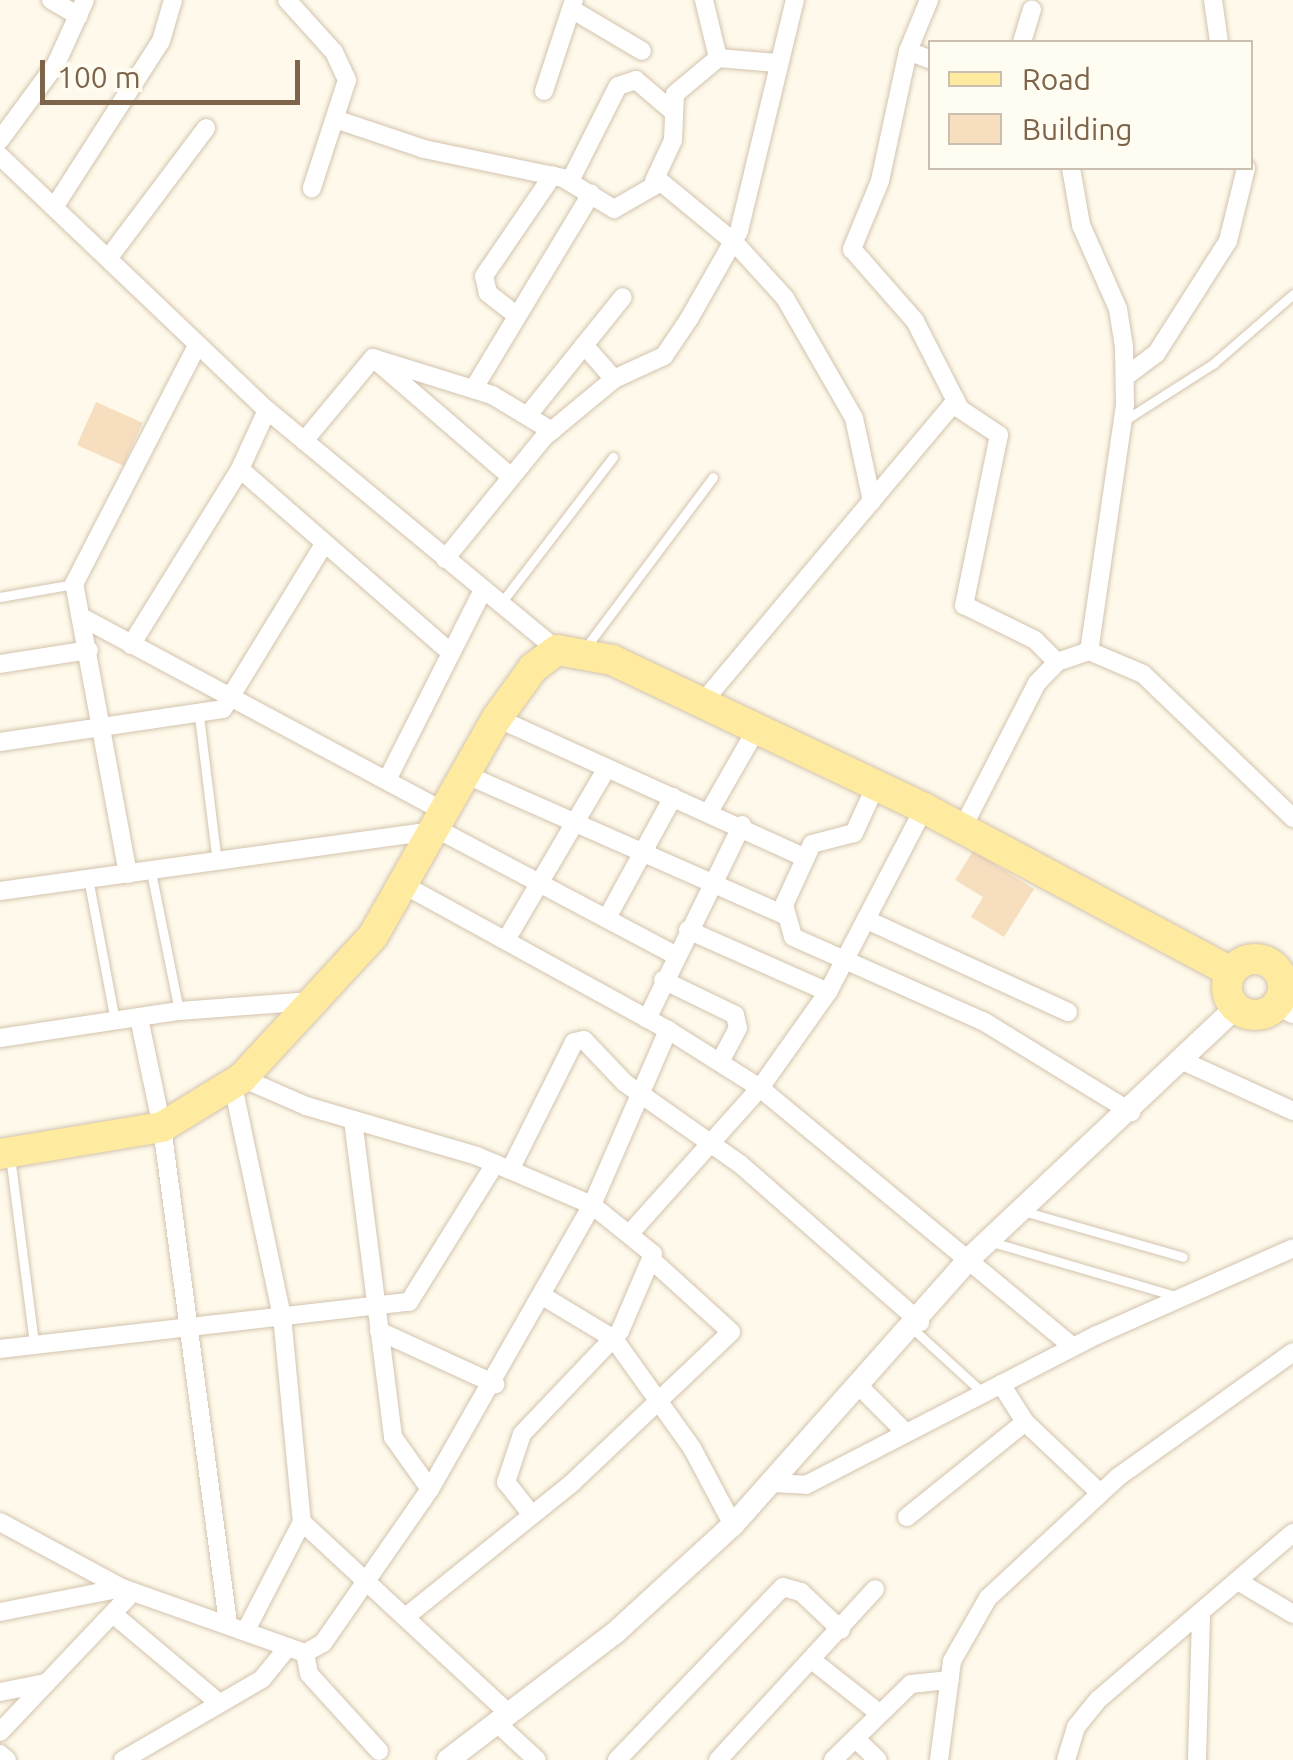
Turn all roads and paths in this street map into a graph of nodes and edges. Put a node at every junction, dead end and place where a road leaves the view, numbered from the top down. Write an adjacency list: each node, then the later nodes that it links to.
1 (51, 0): 9 (street)
2 (173, 0): 30 (street)
3 (287, 0): 20 (street)
4 (704, 0): 15 (street)
5 (795, 0): 17 (street)
6 (929, 0): 14 (street)
7 (1213, 0): 12 (street)
8 (574, 5): 13 (street); 18 (street)
9 (82, 8): 22 (street)
10 (1032, 10): 11 (street)
11 (1023, 40)
12 (1220, 40)
13 (642, 50)
14 (908, 51): 16 (street); 42 (street)
15 (718, 58): 17 (street); 19 (street)
16 (928, 59)
17 (777, 64): 31 (street)
18 (544, 91)
19 (670, 108): 26 (street); 27 (street)
20 (338, 120): 26 (street); 28 (street)
21 (206, 128): 32 (street)
22 (0, 140)
23 (0, 156): 30 (street)
24 (1071, 170): 39 (street)
25 (1246, 170): 39 (street)
26 (562, 178): 29 (street); 35 (street)
27 (654, 181): 29 (street); 31 (street)
28 (312, 188)
29 (591, 194): 35 (street)
30 (55, 206): 32 (street)
31 (735, 243): 40 (street); 52 (street)
32 (110, 256): 37 (street)
33 (1293, 294): 45 (lane)
34 (623, 296): 36 (street)
35 (516, 315): 41 (street)
36 (584, 345): 40 (street); 44 (street)
37 (197, 346): 43 (street); 55 (street)
38 (373, 358): 41 (street); 47 (street); 50 (street)
39 (1125, 377): 45 (street)
40 (614, 379): 46 (street)
41 (474, 388): 44 (street)
42 (956, 400): 52 (street); 65 (street)
43 (267, 410): 47 (street); 49 (street)
44 (528, 415): 46 (street)
45 (1123, 421): 63 (street)
46 (552, 431): 50 (street)
47 (304, 441): 54 (street)
48 (613, 457): 58 (lane)
49 (240, 469): 53 (street); 60 (street)
50 (508, 474): 54 (street)
51 (713, 477): 62 (lane)
52 (872, 501): 68 (street)
53 (322, 546): 64 (street); 67 (street)
54 (445, 558): 56 (street)
55 (74, 584): 57 (lane); 59 (street)
56 (483, 590): 58 (street); 64 (street)
57 (0, 597)
58 (501, 603): 62 (street)
59 (85, 620): 60 (street); 61 (street)
60 (131, 645): 67 (street)
61 (89, 650): 66 (street); 71 (street)
62 (571, 650): 68 (main road); 70 (main road)
63 (1089, 650): 65 (street); 81 (street)
64 (451, 653): 76 (street)
65 (1057, 662): 85 (street)
66 (0, 664)
67 (233, 699): 69 (street); 76 (street)
68 (702, 702): 72 (main road)
69 (198, 716): 71 (street); 88 (lane)
70 (497, 718): 74 (street); 75 (main road)
71 (98, 724): 73 (street); 90 (street)
72 (756, 730): 77 (main road); 80 (street)
73 (0, 742)
74 (607, 768): 78 (street); 83 (street)
75 (467, 775): 82 (main road); 83 (street)
76 (387, 780): 82 (street)
77 (876, 786): 79 (main road); 87 (street)
78 (672, 797): 80 (street); 86 (street)
79 (924, 808): 85 (main road); 98 (street)
80 (709, 812): 84 (street)
81 (1293, 818)
82 (443, 822): 88 (street); 92 (street); 93 (main road)
83 (575, 824): 86 (street); 92 (street)
84 (742, 826): 87 (street); 94 (street)
85 (963, 827): 104 (main road)
86 (642, 855): 94 (street); 97 (street)
87 (806, 858): 96 (street)
88 (217, 862): 89 (street)
89 (151, 872): 90 (street); 110 (lane)
90 (128, 874): 91 (street)
91 (88, 878): 95 (street); 114 (lane)
92 (541, 884): 97 (street); 100 (street)
93 (406, 886): 100 (street); 107 (main road)
94 (710, 886): 96 (street); 99 (street)
95 (0, 891)
96 (784, 915): 103 (street)
97 (607, 918): 101 (street)
98 (866, 920): 103 (street); 111 (street)
99 (688, 930): 101 (street); 106 (street)
100 (506, 940): 113 (street)
101 (675, 955): 105 (street)
102 (1284, 960): 104 (main road); 109 (main road)
103 (842, 961): 106 (street); 123 (street)
104 (1231, 972): 108 (main road)
105 (663, 980): 113 (street); 117 (street)
106 (828, 992): 120 (street)
107 (321, 1000): 110 (street); 119 (main road)
108 (1236, 1007): 109 (main road); 118 (street)
109 (1285, 1008)
110 (180, 1010): 112 (street)
111 (1068, 1012)
112 (139, 1018): 114 (street); 125 (street)
113 (647, 1018): 115 (street)
114 (115, 1021): 116 (street)
115 (668, 1030): 117 (street); 121 (street)
116 (0, 1038)
117 (722, 1058): 120 (street)
118 (1183, 1061): 122 (street); 123 (street)
119 (237, 1082): 124 (street); 125 (main road); 140 (street)
120 (760, 1088): 126 (street); 135 (street)
121 (640, 1094): 126 (street); 128 (street); 129 (street)
122 (1293, 1111)
123 (1131, 1112): 130 (street)
124 (353, 1120): 128 (street); 139 (street)
125 (162, 1127): 127 (main road); 141 (street)
126 (712, 1142): 131 (street); 142 (street)
127 (5, 1154): 145 (lane)
128 (502, 1167): 129 (street); 139 (street)
129 (592, 1205): 131 (street); 137 (street)
130 (1020, 1210): 132 (street); 134 (lane)
131 (632, 1231): 136 (street)
132 (989, 1240): 135 (street); 138 (lane)
133 (1293, 1248): 138 (street)
134 (1184, 1257)
135 (970, 1258): 142 (street); 146 (street)
136 (654, 1262): 144 (street); 152 (street)
137 (541, 1295): 144 (street); 149 (street)
138 (1182, 1298): 146 (street)
139 (375, 1309): 140 (street); 143 (street)
140 (282, 1316): 141 (street); 161 (street)
141 (189, 1324): 145 (street); 173 (street)
142 (917, 1326): 150 (street); 151 (lane)
143 (378, 1330): 149 (street); 156 (street)
144 (614, 1339): 152 (street); 158 (street)
145 (34, 1344): 147 (street)
146 (1073, 1347): 151 (street)
147 (0, 1350)
148 (1293, 1352): 157 (street)
149 (495, 1384): 156 (street)
150 (860, 1387): 154 (street); 155 (street)
151 (992, 1388): 153 (street); 154 (street)
152 (661, 1401): 158 (street); 162 (street)
153 (1026, 1422): 157 (street); 159 (street)
154 (906, 1433): 155 (street)
155 (772, 1483): 162 (street)
156 (430, 1490): 164 (street)
157 (1100, 1494): 178 (street)
158 (532, 1515): 171 (street)
159 (907, 1517)
160 (0, 1522): 167 (street)
161 (302, 1522): 164 (street); 174 (street)
162 (733, 1525): 183 (street)
163 (1293, 1533): 165 (street)
164 (368, 1581): 171 (street); 176 (street)
165 (1241, 1583): 170 (street); 172 (street)
166 (875, 1589): 175 (street)
167 (127, 1590): 168 (street); 169 (street); 173 (street)
168 (0, 1612)
169 (113, 1614): 179 (street); 181 (street)
170 (1293, 1614)
171 (408, 1615): 183 (street)
172 (1201, 1617): 197 (street); 198 (street)
173 (228, 1622): 174 (street)
174 (246, 1630): 176 (street)
175 (841, 1630): 177 (street); 192 (street)
176 (296, 1650): 181 (street); 186 (street)
177 (813, 1661): 182 (street); 193 (street)
178 (950, 1680): 182 (street); 196 (street)
179 (46, 1683): 180 (street); 184 (street)
180 (0, 1692)
181 (219, 1704): 189 (street)
182 (880, 1714): 185 (street)
183 (503, 1718): 190 (street); 191 (street)
184 (0, 1732)
185 (856, 1738): 194 (street); 195 (street)
186 (379, 1752)
187 (0, 1754): 188 (street)
188 (7, 1760)
189 (123, 1760)
190 (448, 1760)
191 (537, 1760)
192 (616, 1760)
193 (718, 1760)
194 (833, 1760)
195 (878, 1760)
196 (939, 1760)
197 (1066, 1760)
198 (1197, 1760)

